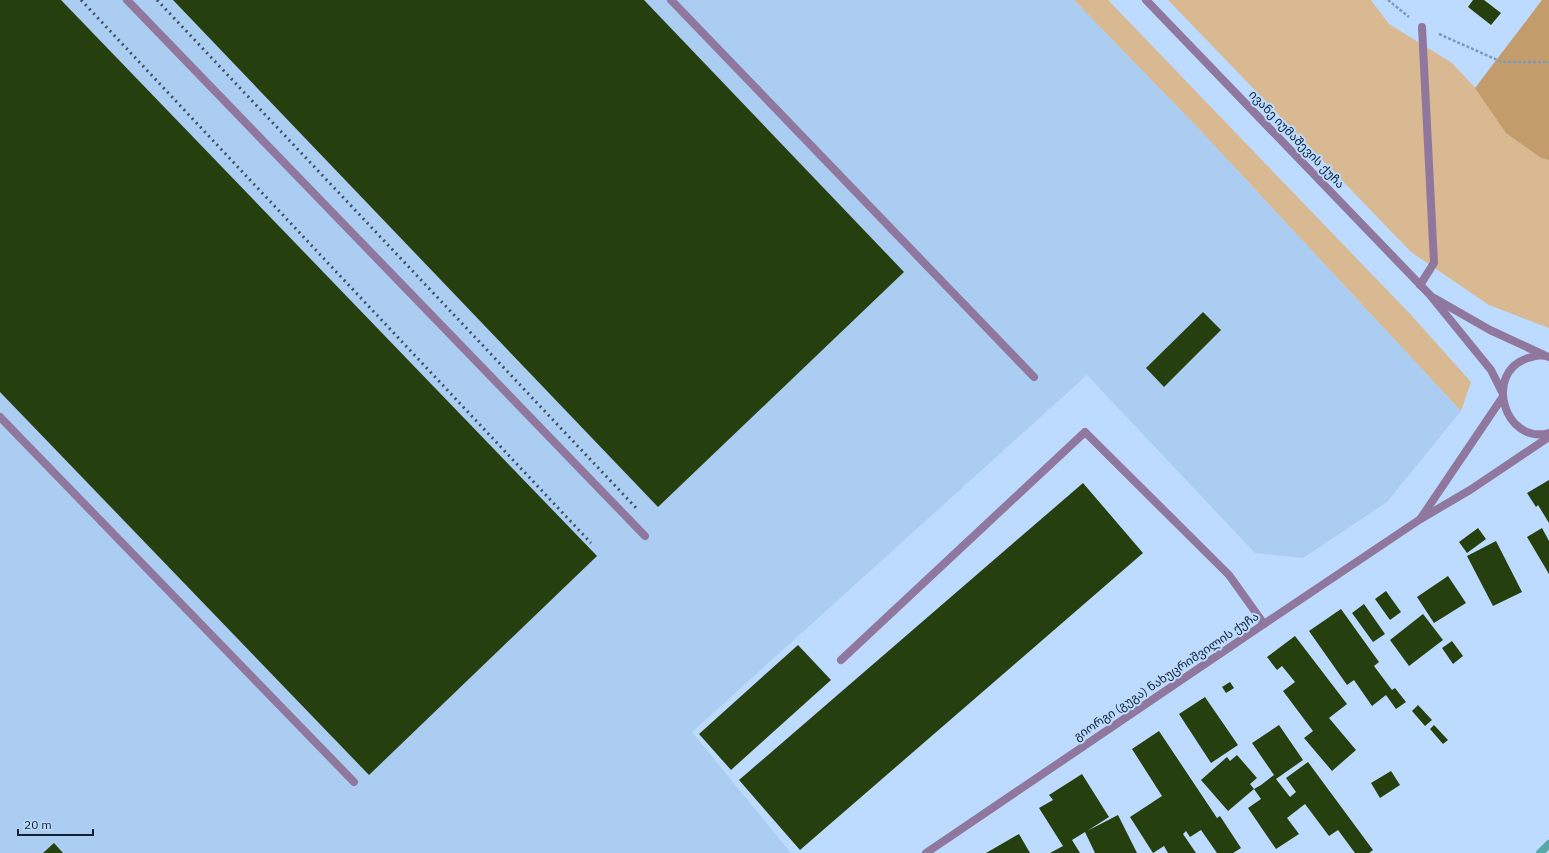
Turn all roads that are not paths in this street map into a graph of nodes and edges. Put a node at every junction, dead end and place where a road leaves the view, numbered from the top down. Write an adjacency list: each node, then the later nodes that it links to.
1 (127, 0): 14 (street)
2 (671, 0): 8 (street)
3 (1146, 0): 5 (street, ივანე იუმაშევის ქუჩა)
4 (1422, 27): 5 (street)
5 (1420, 285): 6 (street, ივანე იუმაშევის ქუჩა)
6 (1430, 295): 7 (street, ივანე იუმაშევის ქუჩა); 9 (street, ივანე იუმაშევის ქუჩა)
7 (1547, 356): 9 (street, გიორგი (გუგა) ნახუცრიშვილის ქუჩა)
8 (1034, 377)
9 (1502, 395): 11 (street, ივანე იუმაშევის ქუჩა); 13 (street, გიორგი (გუგა) ნახუცრიშვილის ქუჩა)
10 (0, 418): 17 (street)
11 (1549, 434)
12 (1549, 437): 13 (street, გიორგი (გუგა) ნახუცრიშვილის ქუჩა)
13 (1419, 520): 15 (street, გიორგი (გუგა) ნახუცრიშვილის ქუჩა)
14 (645, 536)
15 (1264, 624): 16 (street); 18 (street, გიორგი (გუგა) ნახუცრიშვილის ქუჩა)
16 (841, 660)
17 (354, 782)
18 (926, 853)

